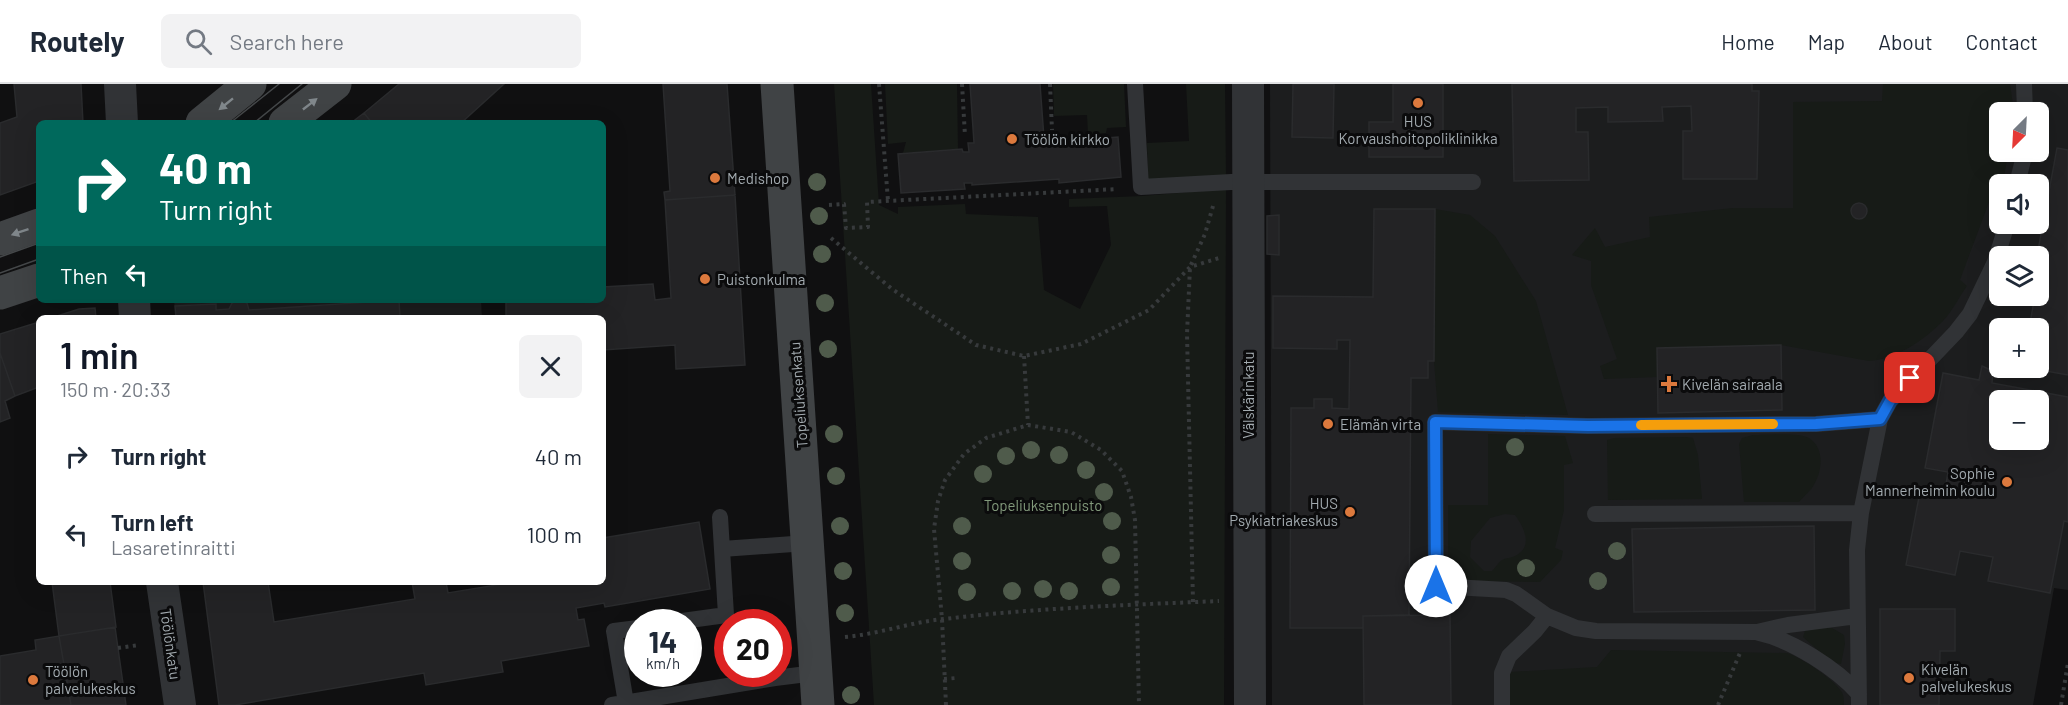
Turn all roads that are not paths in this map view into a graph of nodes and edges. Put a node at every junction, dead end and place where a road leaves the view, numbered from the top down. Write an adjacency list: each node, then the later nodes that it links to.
1 (120, 84): 9 (street)
2 (250, 84): 10 (main road, one-way to 10)
3 (335, 84): 11 (main road, one-way to 3)
4 (777, 84): 23 (main road, Topeliuksenkatu)
5 (1135, 84): 12 (lane)
6 (1248, 84): 12 (street, Välskärinkatu)
7 (2024, 84): 8 (lane)
8 (2025, 102)
9 (122, 120)
10 (206, 120)
11 (289, 120)
12 (1239, 182): 13 (lane); 36 (street, Välskärinkatu)
13 (1473, 182)
14 (36, 226): 16 (main road, one-way to 16)
15 (2004, 234): 19 (lane)
16 (0, 239)
17 (36, 281): 18 (main road)
18 (0, 293)
19 (1880, 419): 20 (lane); 26 (lane)
20 (1861, 513): 21 (lane); 27 (lane)
21 (1595, 514)
22 (720, 517): 24 (lane)
23 (807, 543): 24 (lane); 31 (main road, Topeliuksenkatu)
24 (722, 549): 28 (lane)
25 (162, 585): 34 (street, Töölönkatu)
26 (1546, 616): 30 (lane); 37 (lane)
27 (1857, 616): 30 (lane); 32 (lane)
28 (702, 618)
29 (624, 630): 33 (lane)
30 (1753, 632): 32 (lane)
31 (815, 673): 33 (lane); 35 (main road, Topeliuksenkatu)
32 (1859, 700)
33 (619, 704)
34 (180, 705)
35 (818, 705)
36 (1250, 705)
37 (1502, 705)

